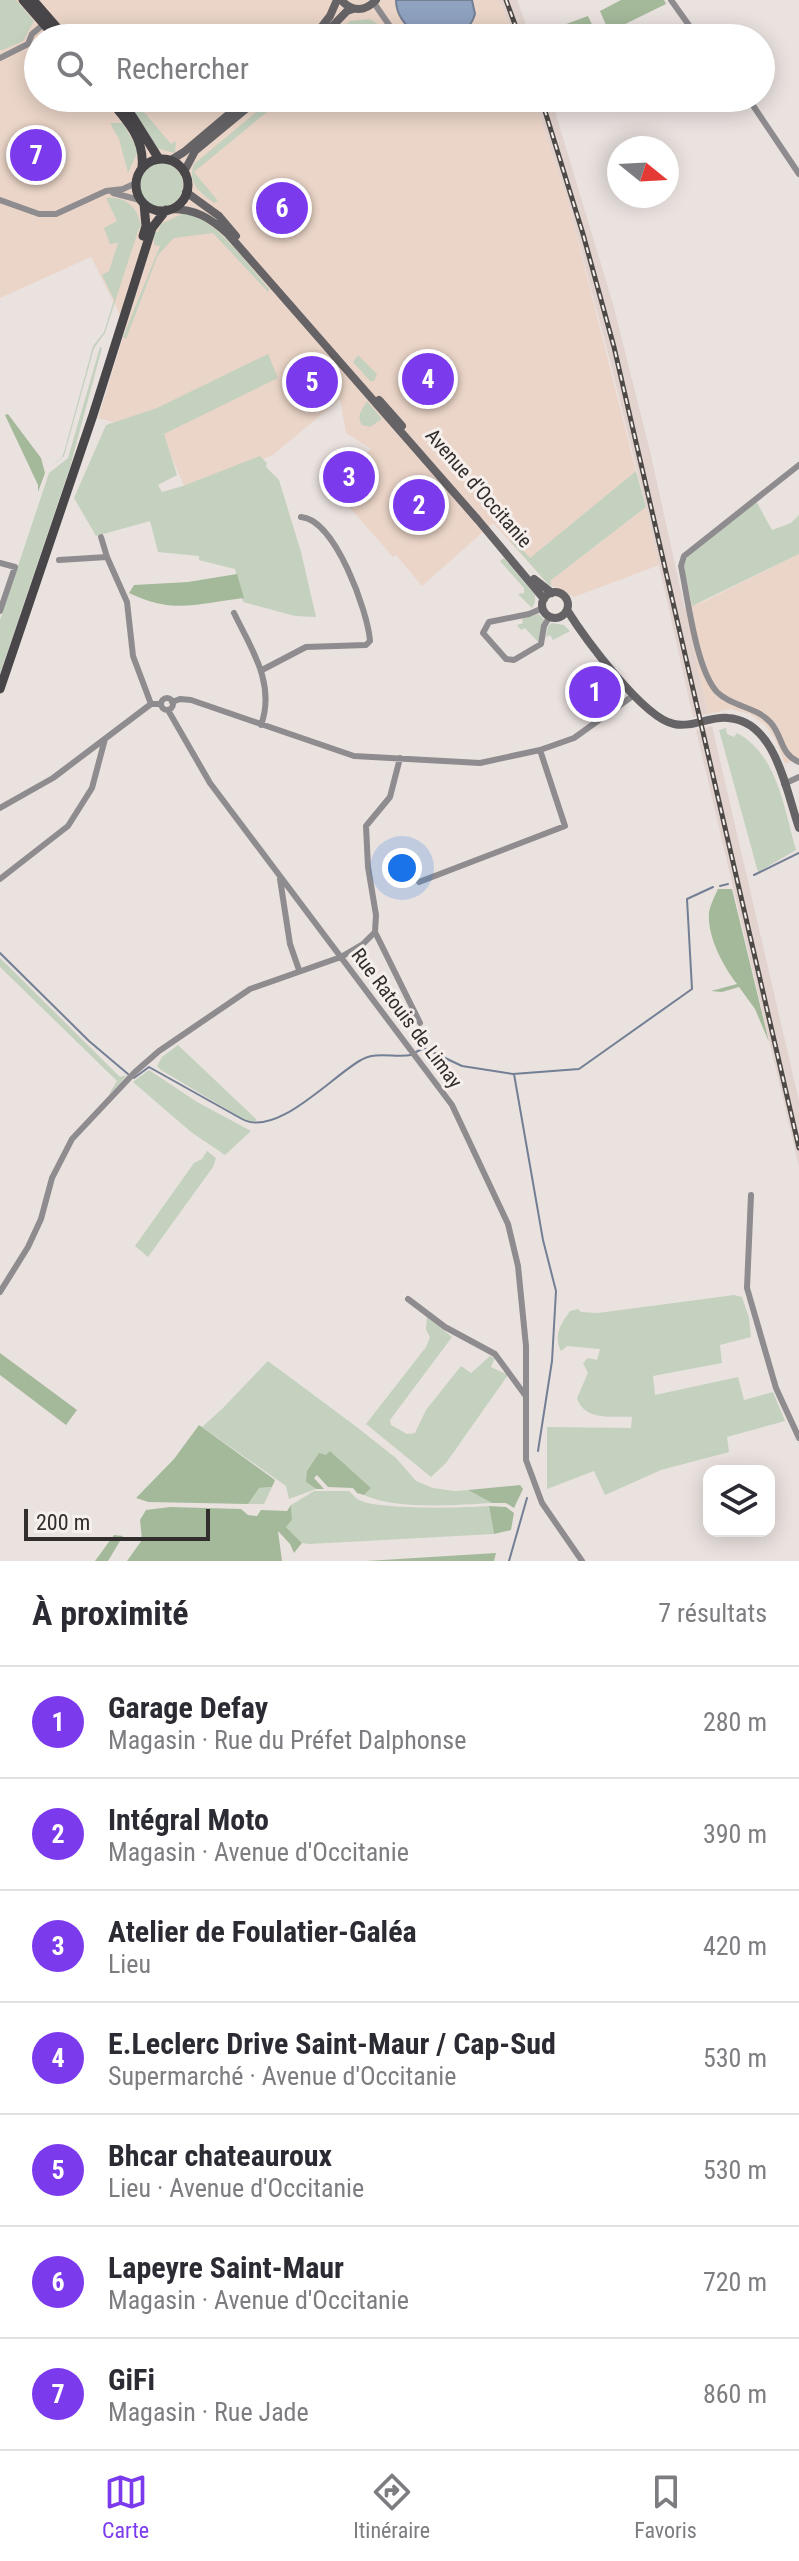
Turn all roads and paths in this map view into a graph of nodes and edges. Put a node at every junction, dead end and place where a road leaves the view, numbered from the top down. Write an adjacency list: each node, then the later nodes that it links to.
1 (23, 0): 7 (main road)
2 (33, 0): 8 (main road)
3 (339, 0): 6 (main road); 9 (main road)
4 (671, 0): 12 (street)
5 (375, 2): 6 (main road); 11 (street)
6 (353, 9): 10 (main road)
7 (44, 24)
8 (54, 24)
9 (324, 24)
10 (334, 24)
11 (389, 24)
12 (688, 24)
13 (24, 46): 14 (street)
14 (0, 58)
15 (121, 112): 22 (main road)
16 (129, 112): 20 (main road)
17 (231, 112): 21 (main road)
18 (242, 112): 23 (main road)
19 (757, 112): 24 (street)
20 (159, 159): 21 (main road); 22 (main road)
21 (171, 160): 23 (main road)
22 (142, 167): 25 (main road)
23 (184, 172): 26 (main road)
24 (799, 174)
25 (136, 183): 27 (street); 29 (main road)
26 (186, 192): 30 (main road); 38 (main road, Avenue d'Occitanie)
27 (102, 194): 28 (street); 29 (street)
28 (0, 200)
29 (142, 202): 30 (main road); 31 (main road)
30 (168, 210): 31 (main road); 39 (main road, Avenue d'Occitanie)
31 (88, 427): 46 (main road)
32 (799, 465): 56 (street)
33 (301, 517): 45 (street)
34 (101, 537): 35 (street)
35 (107, 557): 36 (street); 49 (street)
36 (59, 560)
37 (0, 563): 41 (street)
38 (552, 593): 39 (main road); 40 (main road, Avenue d'Occitanie)
39 (543, 603): 43 (main road, Avenue d'Occitanie); 43 (street)
40 (567, 610): 43 (main road); 44 (main road, Avenue d'Occitanie)
41 (0, 611)
42 (234, 613): 45 (street)
43 (554, 617): 44 (main road, Avenue d'Occitanie)
44 (585, 638): 47 (main road, Avenue d'Occitanie)
45 (262, 670): 52 (street)
46 (0, 689)
47 (634, 695): 54 (street); 58 (main road, Avenue d'Occitanie)
48 (172, 702): 50 (street); 51 (street); 52 (street)
49 (151, 704): 50 (street); 53 (street)
50 (160, 704): 51 (street)
51 (168, 710): 63 (street, Rue Ratouis de Limay)
52 (261, 725): 55 (street)
53 (105, 739): 61 (street); 64 (street)
54 (540, 750): 55 (street); 65 (street)
55 (400, 758): 66 (street)
56 (799, 762)
57 (799, 777): 58 (street)
58 (784, 784): 59 (main road, Avenue d'Occitanie)
59 (789, 798): 60 (street); 62 (main road, Avenue d'Occitanie)
60 (799, 802)
61 (0, 808)
62 (799, 827)
63 (280, 876): 67 (street, Rue Ratouis de Limay); 68 (street)
64 (0, 879)
65 (419, 882)
66 (375, 932): 67 (street); 69 (street)
67 (341, 957): 68 (street); 73 (street, Rue Ratouis de Limay)
68 (299, 970): 71 (street)
69 (420, 1023)
70 (751, 1195): 74 (street)
71 (0, 1292)
72 (408, 1299): 73 (street)
73 (525, 1395): 75 (street, Rue Ratouis de Limay)
74 (799, 1438)
75 (582, 1561)

